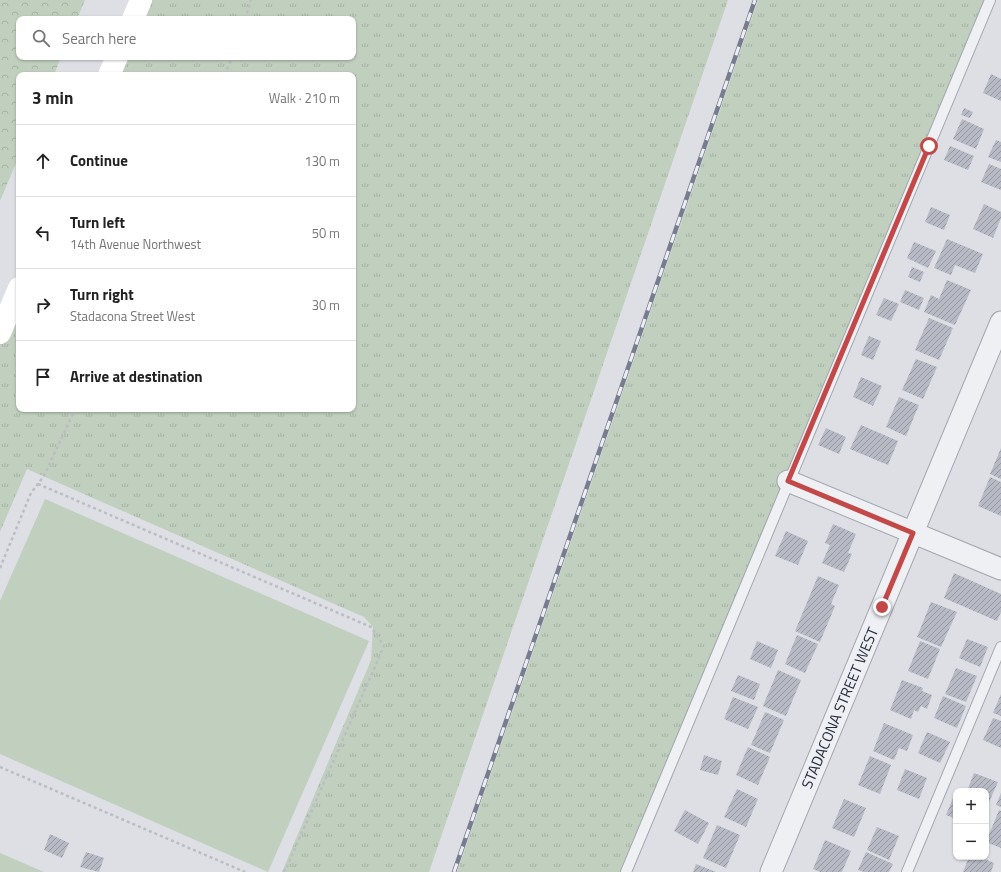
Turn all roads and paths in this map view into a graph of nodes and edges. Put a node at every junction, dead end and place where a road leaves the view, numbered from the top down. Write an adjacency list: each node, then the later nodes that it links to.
1 (141, 0): 4 (main road)
2 (251, 0): 5 (path)
3 (990, 0): 14 (lane)
4 (134, 16)
5 (246, 16)
6 (116, 60): 8 (main road)
7 (231, 60): 9 (path)
8 (110, 72)
9 (226, 72)
10 (16, 295): 12 (main road)
11 (1001, 322): 16 (street, STADACONA STREET WEST)
12 (0, 333)
13 (75, 412): 15 (path)
14 (788, 481): 16 (street); 23 (lane)
15 (38, 484): 17 (path); 22 (path)
16 (913, 533): 18 (street); 24 (street, STADACONA STREET WEST)
17 (0, 568)
18 (1001, 569)
19 (1001, 646): 25 (lane)
20 (0, 767): 21 (path)
21 (245, 872)
22 (283, 872)
23 (626, 872)
24 (771, 872)
25 (907, 872)

